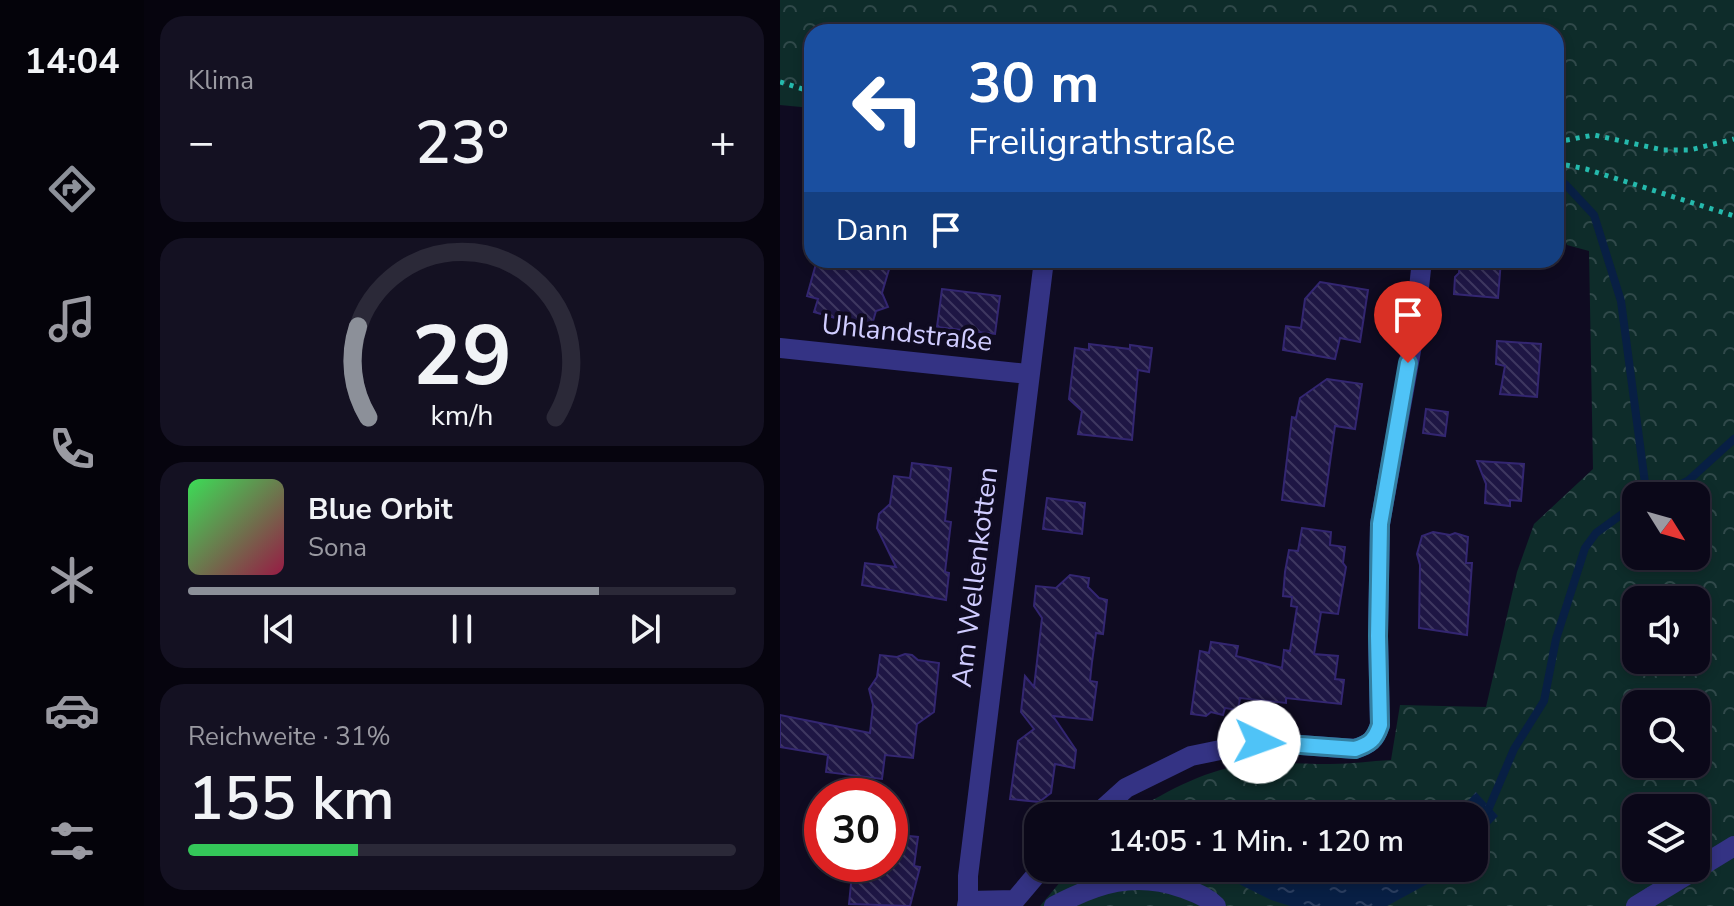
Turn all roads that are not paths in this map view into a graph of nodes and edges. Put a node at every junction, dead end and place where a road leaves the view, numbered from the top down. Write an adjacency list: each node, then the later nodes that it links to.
1 (1043, 268): 4 (street, Am Wellenkotten)
2 (1421, 268): 5 (street)
3 (780, 348): 4 (street, Uhlandstraße)
4 (1028, 374): 9 (street, Am Wellenkotten)
5 (1110, 802)
6 (1734, 846): 12 (street)
7 (1034, 882): 8 (street)
8 (1021, 903): 9 (street)
9 (968, 904)
10 (1054, 906): 11 (street)
11 (1216, 906)
12 (1636, 906)

